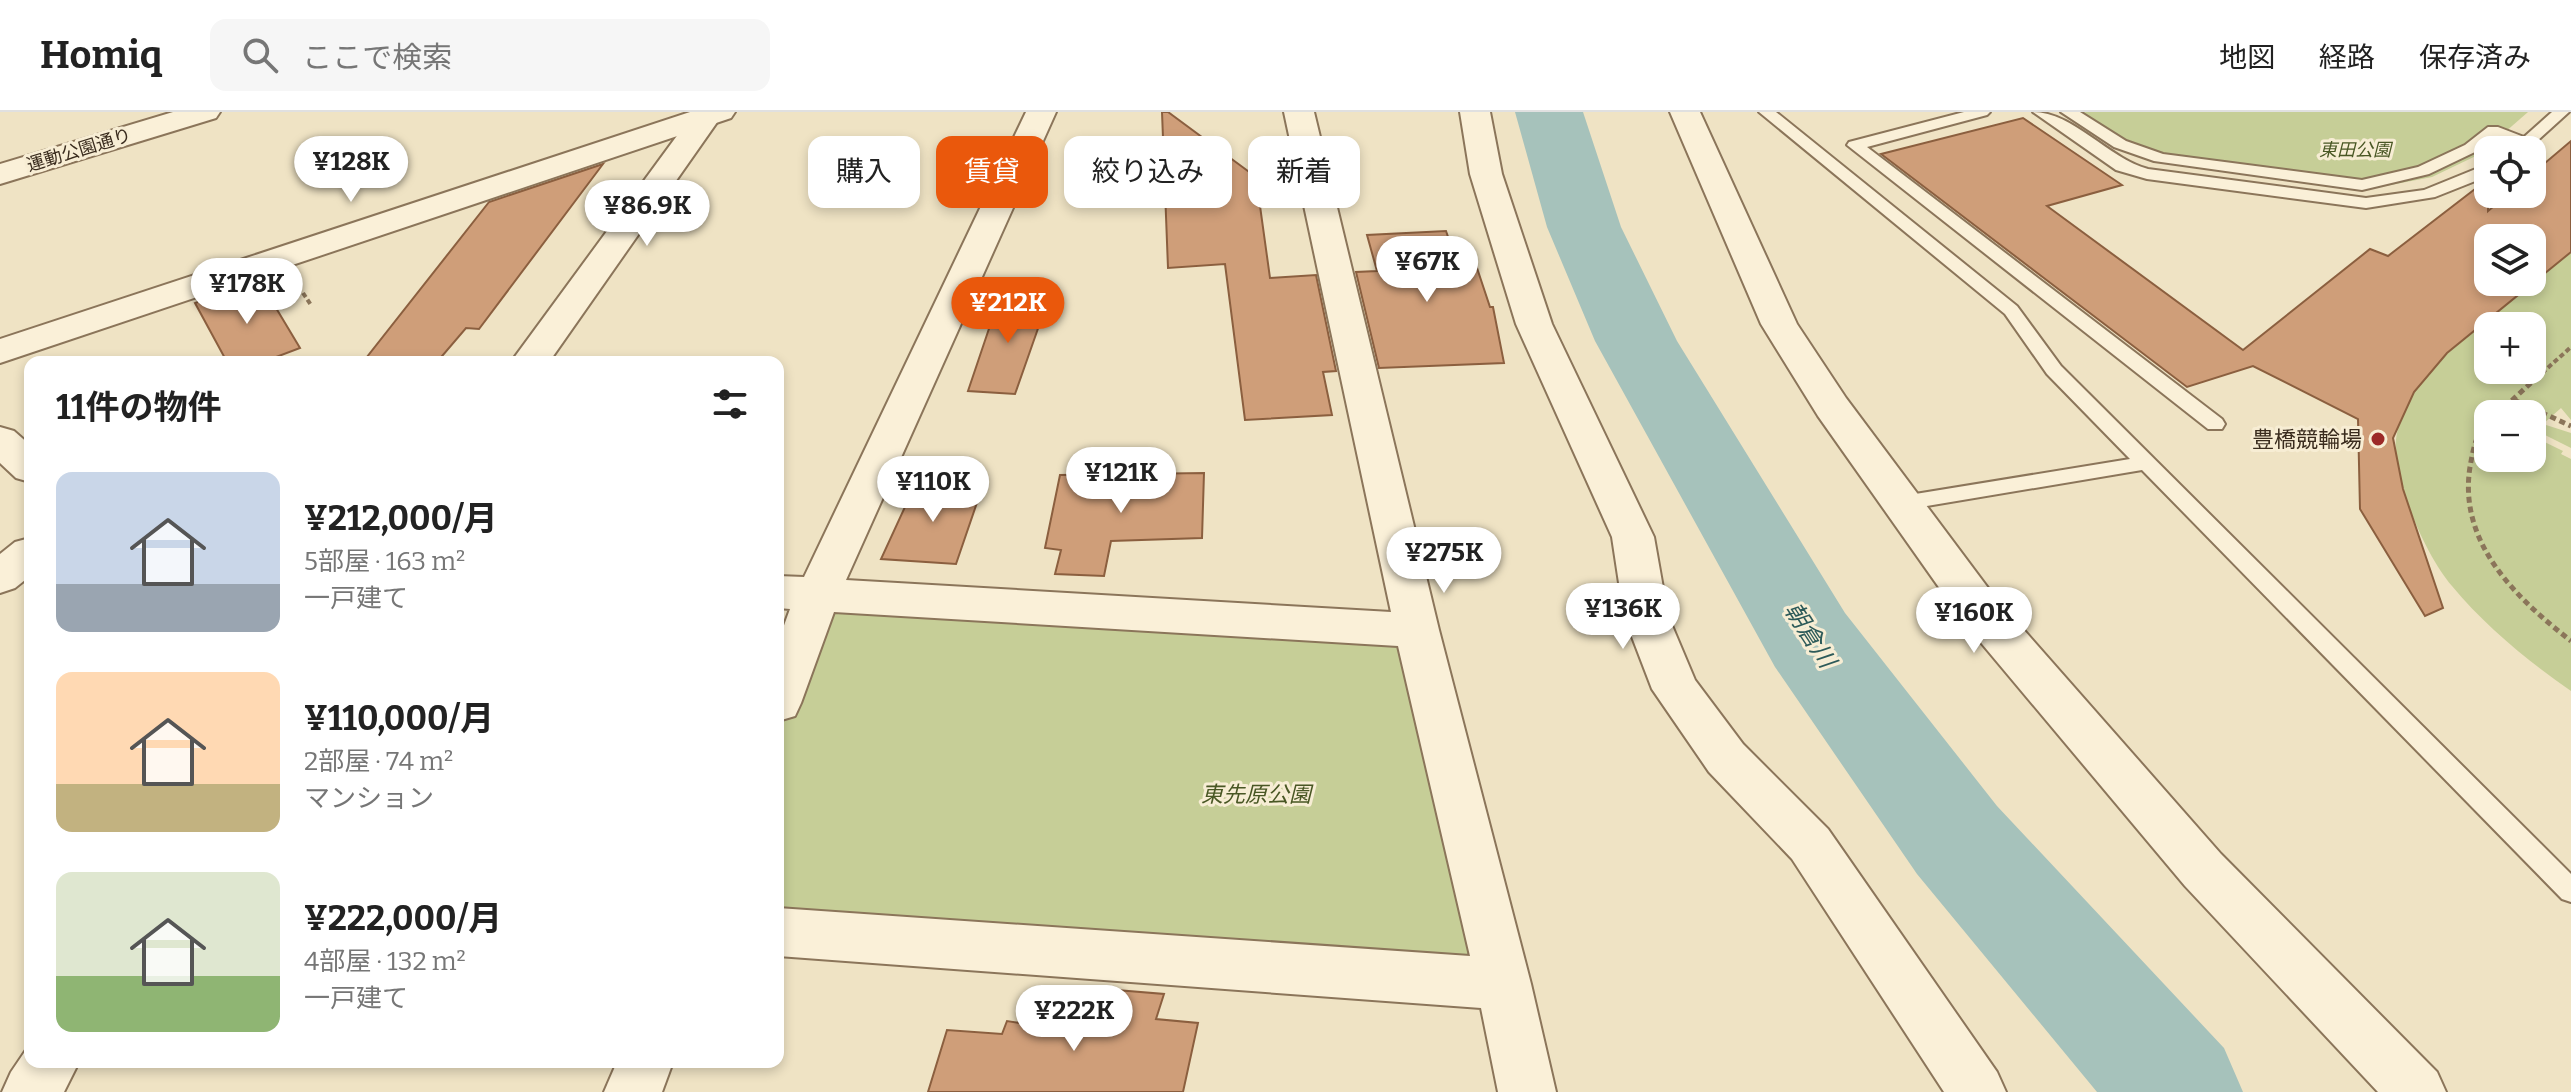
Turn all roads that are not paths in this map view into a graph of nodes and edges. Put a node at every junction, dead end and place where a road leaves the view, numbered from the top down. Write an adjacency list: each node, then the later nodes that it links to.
1 (205, 112): 16 (street, 運動公園通り)
2 (1041, 112): 27 (street)
3 (1299, 112): 28 (street)
4 (1475, 112): 38 (street)
5 (1685, 112): 24 (street)
6 (1767, 112): 23 (lane)
7 (1982, 112): 20 (lane)
8 (2041, 112): 17 (lane)
9 (2069, 112): 15 (lane)
10 (2561, 112): 14 (lane)
11 (710, 114): 18 (street); 19 (street)
12 (2486, 136): 13 (lane)
13 (2504, 136)
14 (2533, 136)
15 (2474, 146)
16 (0, 174)
17 (2474, 176)
18 (0, 351)
19 (534, 356)
20 (2215, 424)
21 (0, 440): 22 (street)
22 (24, 462)
23 (2145, 463): 24 (lane); 30 (lane)
24 (1903, 503): 39 (street)
25 (24, 558): 26 (street)
26 (0, 577)
27 (798, 593): 28 (street); 29 (street)
28 (1417, 630): 32 (street)
29 (784, 670)
30 (2571, 891)
31 (784, 932): 32 (street)
32 (1504, 984): 37 (street)
33 (47, 1068): 35 (street)
34 (643, 1068): 36 (street)
35 (31, 1092)
36 (633, 1092)
37 (1527, 1092)
38 (1977, 1092)
39 (2417, 1092)

